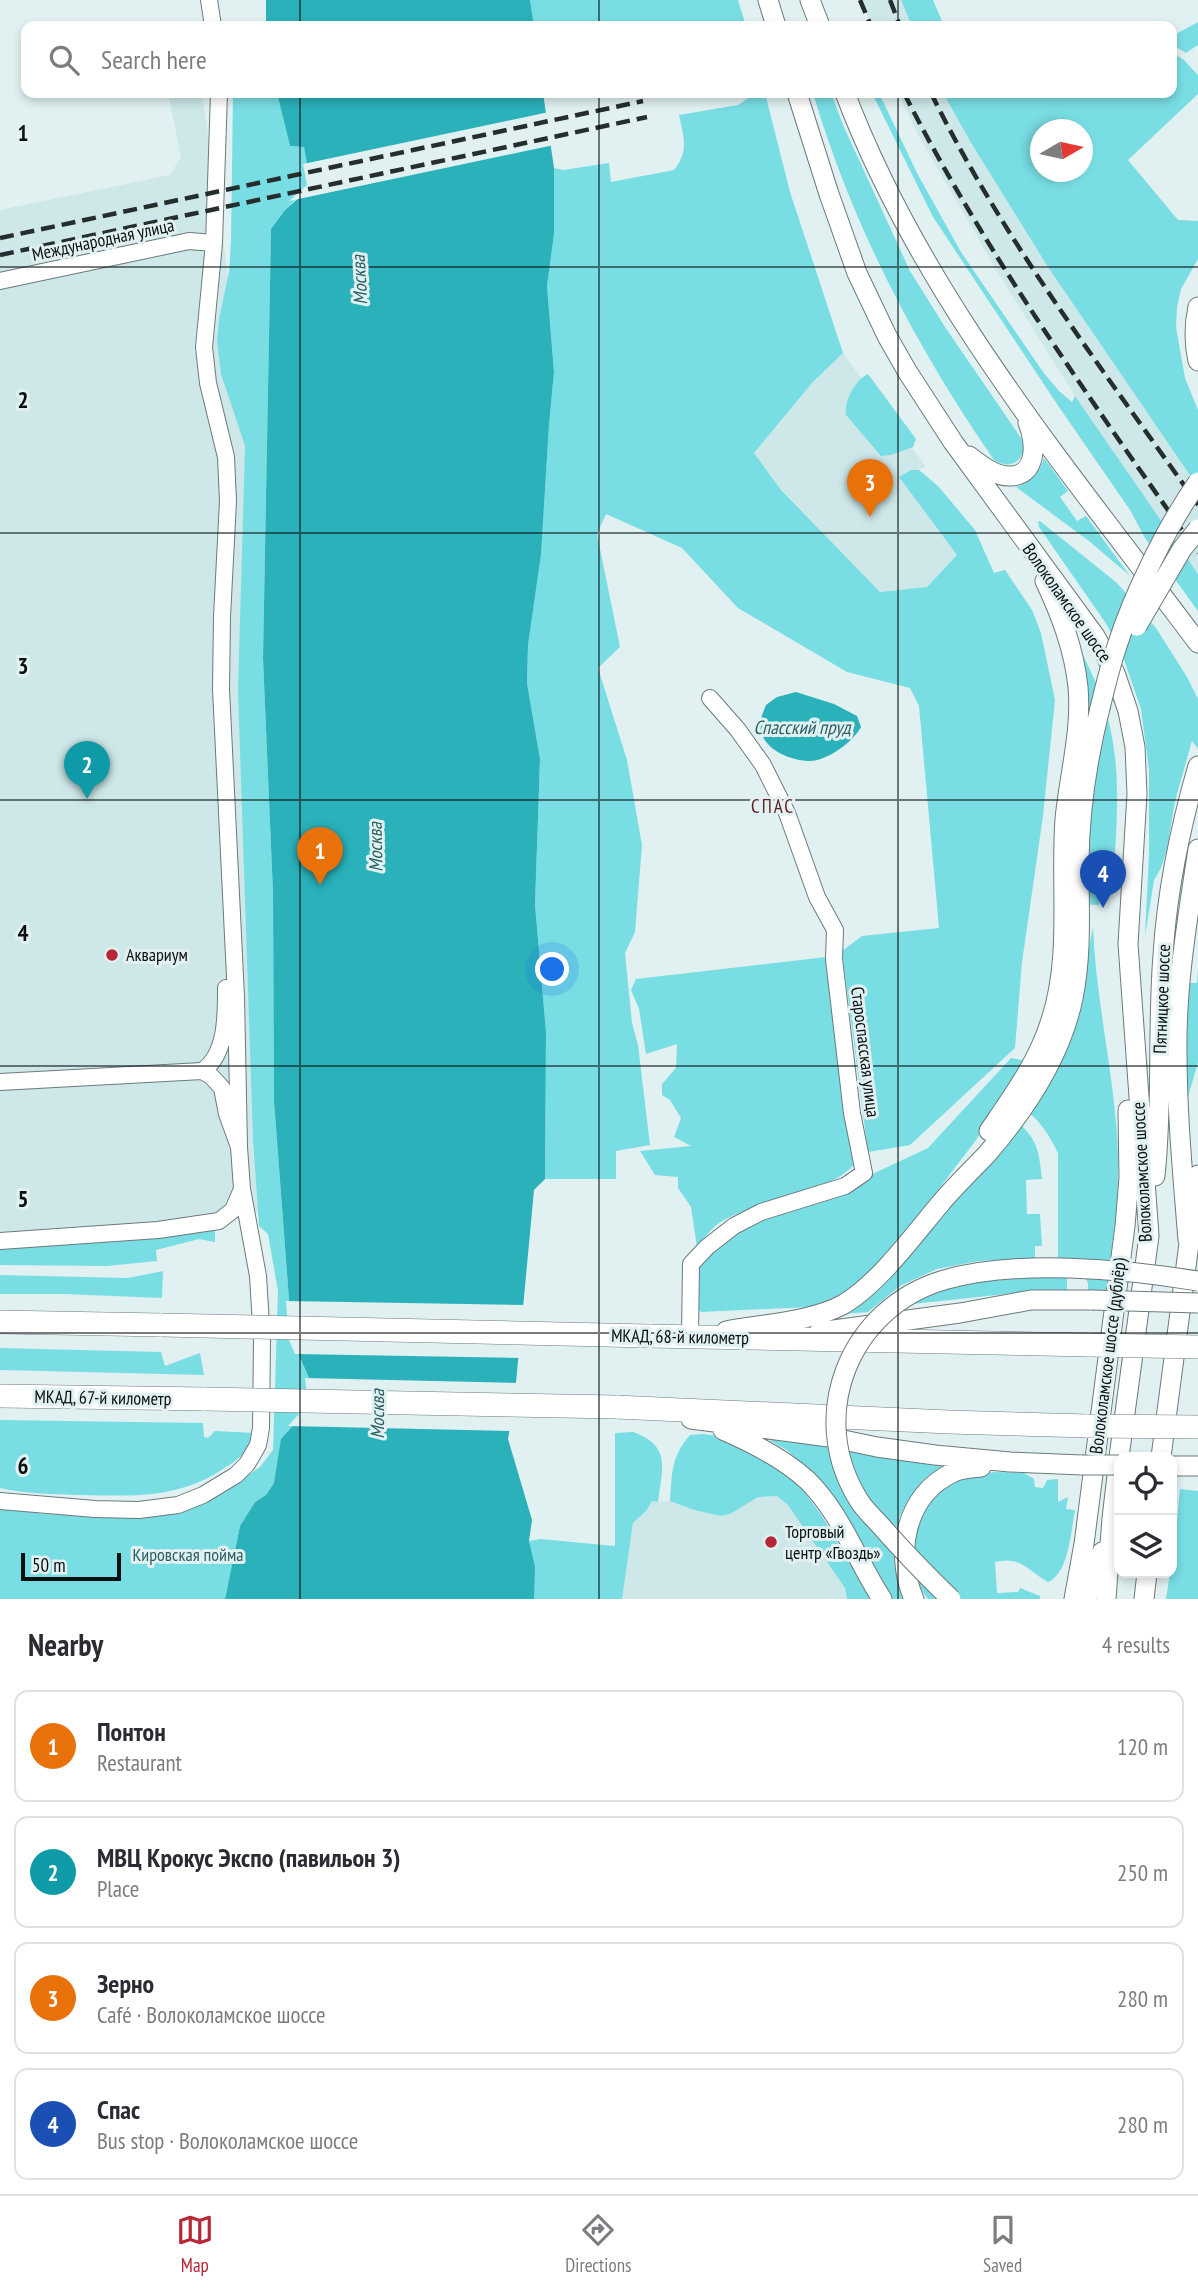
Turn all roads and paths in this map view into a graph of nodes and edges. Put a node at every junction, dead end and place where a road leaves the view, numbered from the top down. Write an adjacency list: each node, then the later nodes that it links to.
1 (209, 0): 4 (street)
2 (768, 0): 5 (main road)
3 (810, 0): 6 (main road)
4 (212, 21)
5 (774, 21)
6 (818, 21)
7 (219, 98): 10 (street)
8 (799, 98): 15 (main road, Волоколамское шоссе)
9 (847, 98): 14 (main road)
10 (214, 243): 11 (street, Международная улица); 25 (street)
11 (0, 281)
12 (1198, 307): 13 (main road)
13 (1198, 361)
14 (1023, 409): 15 (main road); 19 (main road)
15 (953, 442): 18 (main road, Волоколамское шоссе)
16 (1198, 482): 21 (main road, bridge)
17 (1198, 529): 21 (main road, bridge)
18 (1031, 550): 24 (main road, Волоколамское шоссе); 31 (main road)
19 (1198, 643)
20 (710, 698): 38 (street, Староспасская улица)
21 (1100, 708): 31 (main road)
22 (1198, 766): 32 (main road, Пятницкое шоссе)
23 (1198, 849): 33 (main road, Пятницкое шоссе)
24 (1128, 944): 32 (main road, Волоколамское шоссе); 54 (main road, Волоколамское шоссе (дублёр))
25 (234, 951): 26 (street); 28 (street)
26 (202, 1070): 27 (street); 28 (street)
27 (0, 1082)
28 (239, 1147): 30 (street)
29 (1198, 1175): 33 (main road)
30 (243, 1189): 34 (street); 52 (street)
31 (951, 1191): 38 (main road)
32 (1149, 1236): 45 (main road, Волоколамское шоссе)
33 (1188, 1240): 46 (main road)
34 (0, 1241)
35 (1198, 1281): 58 (main road, bridge)
36 (1198, 1303): 39 (main road, bridge)
37 (0, 1322): 38 (highway, МКАД, 68-й километр, bridge)
38 (690, 1336): 39 (highway, МКАД, 68-й километр)
39 (777, 1338): 40 (highway, МКАД, 68-й километр, bridge)
40 (1198, 1346)
41 (0, 1396): 42 (highway, МКАД, 67-й километр, bridge)
42 (616, 1407): 43 (main road); 44 (highway, bridge)
43 (699, 1421): 47 (main road); 56 (main road)
44 (1198, 1427)
45 (1120, 1452)
46 (1162, 1452)
47 (1010, 1462): 48 (main road, bridge); 57 (main road)
48 (1114, 1465)
49 (1177, 1466): 50 (main road)
50 (1198, 1466)
51 (1114, 1501): 53 (main road, Волоколамское шоссе)
52 (0, 1502)
53 (1112, 1518): 61 (main road); 62 (main road, Волоколамское шоссе)
54 (1084, 1544): 59 (main road); 60 (main road, Волоколамское шоссе (дублёр))
55 (1146, 1578): 63 (main road)
56 (882, 1599)
57 (914, 1599)
58 (951, 1599)
59 (1060, 1599)
60 (1074, 1599)
61 (1086, 1599)
62 (1106, 1599)
63 (1144, 1599)

